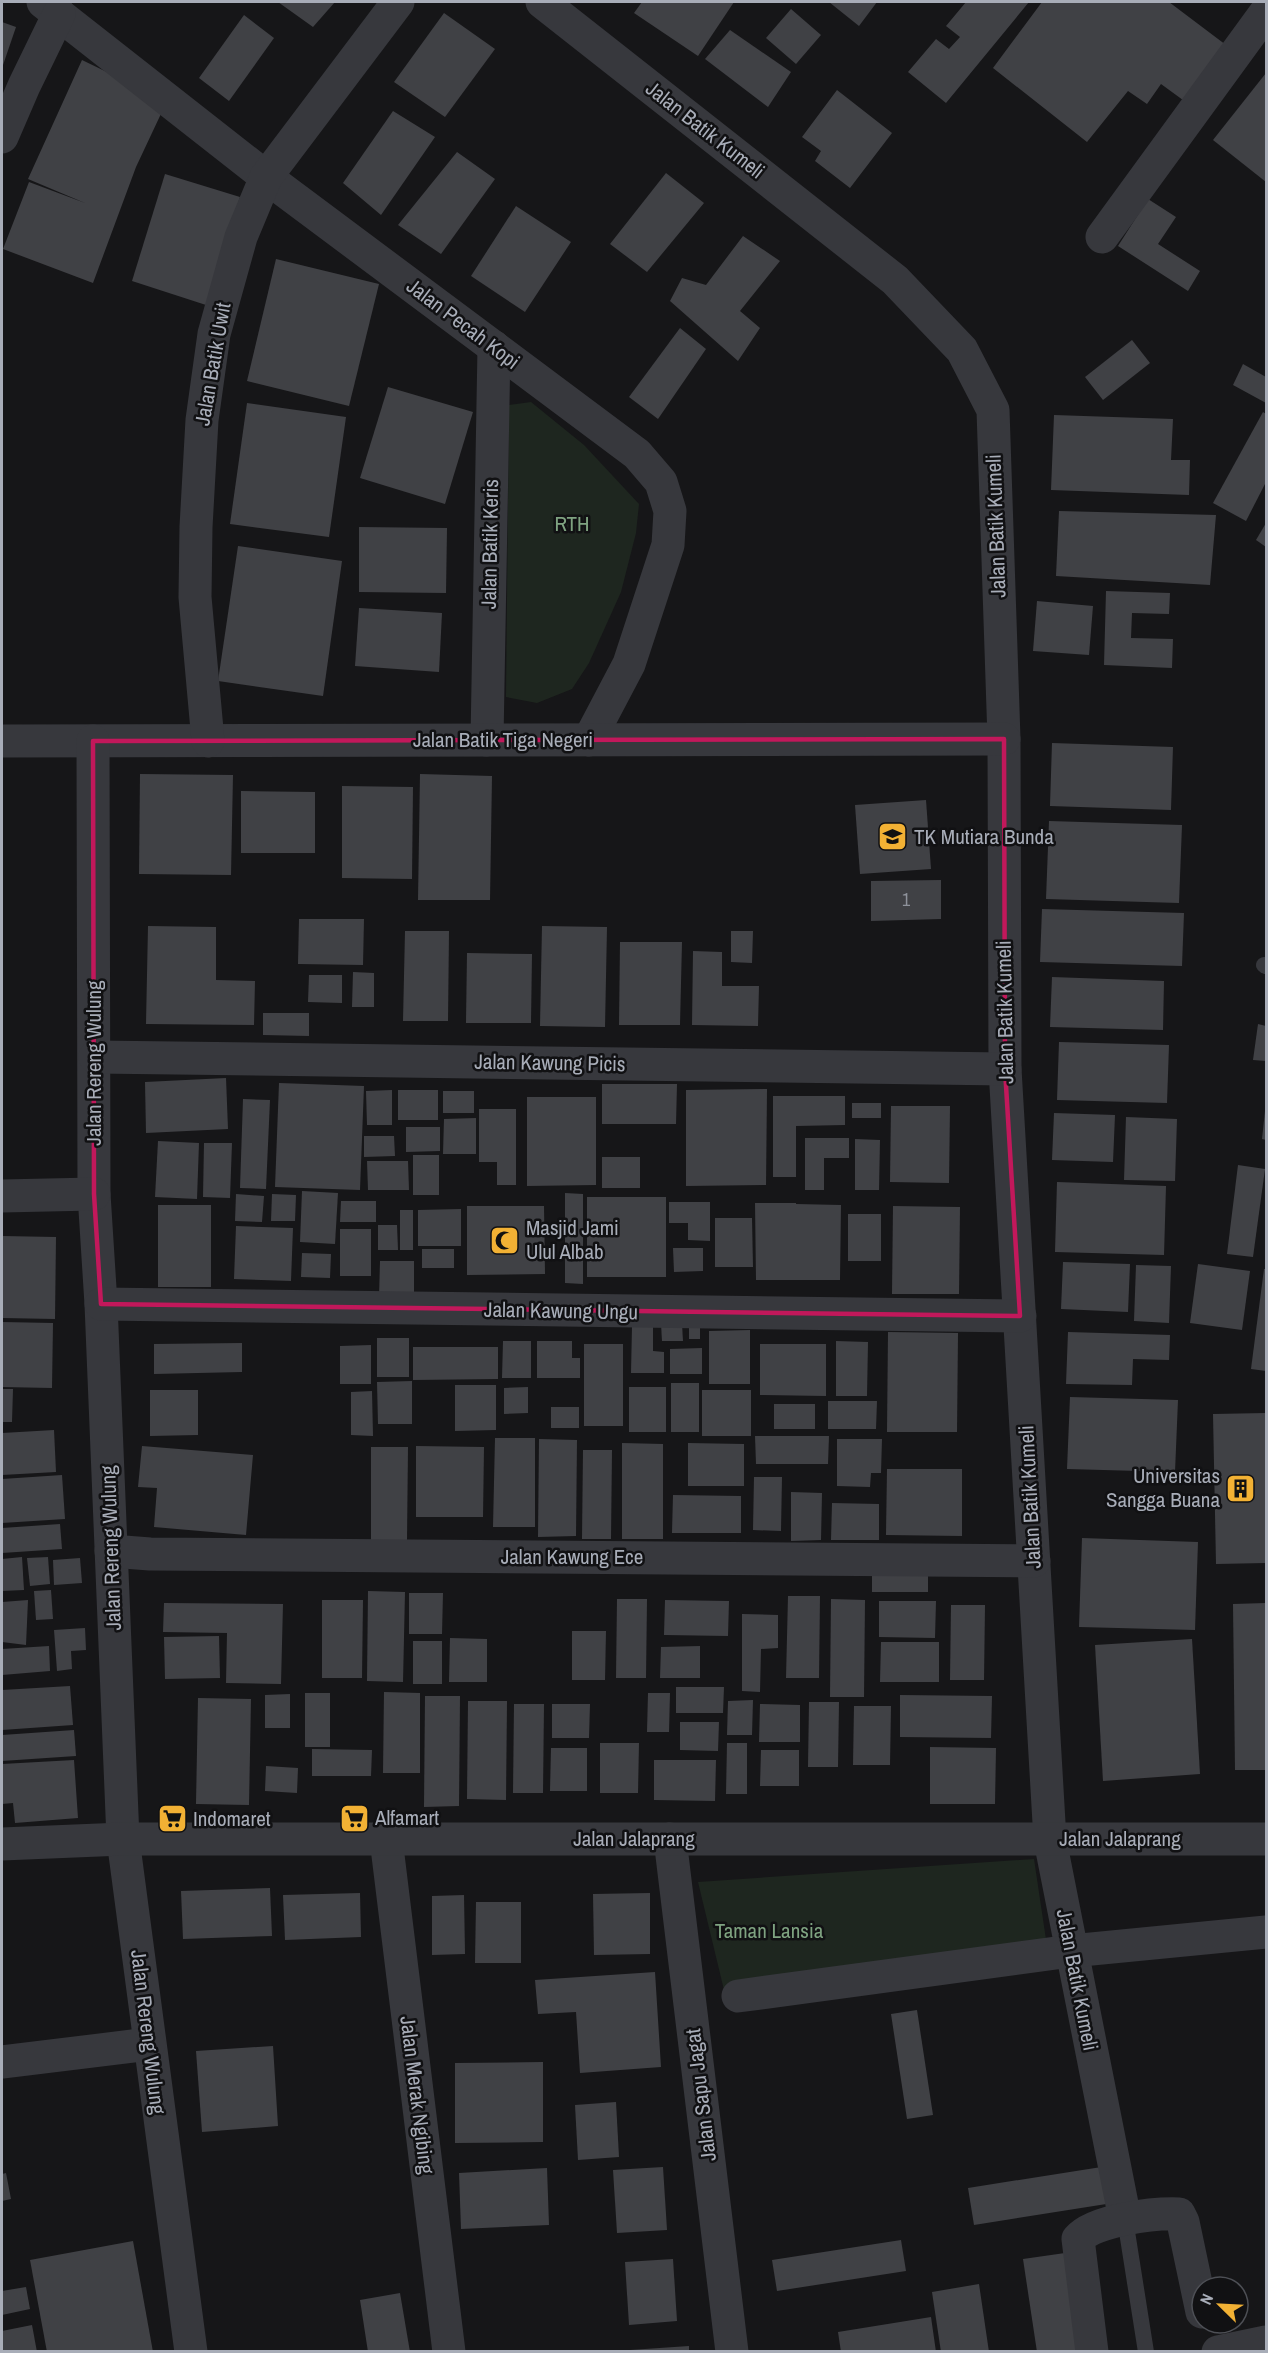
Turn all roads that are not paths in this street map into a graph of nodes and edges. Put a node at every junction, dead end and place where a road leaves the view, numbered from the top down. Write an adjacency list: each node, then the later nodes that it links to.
1 (398, 2): 6 (street, Jalan Batik Uwit)
2 (542, 2): 9 (street, Jalan Batik Kumeli)
3 (51, 8): 5 (street); 6 (street, Jalan Pecah Kopi)
4 (1266, 12): 7 (street)
5 (2, 137)
6 (266, 177): 8 (street, Jalan Pecah Kopi); 14 (street, Jalan Batik Uwit)
7 (1102, 237)
8 (494, 347): 10 (street, Jalan Batik Keris); 11 (street, Jalan Pecah Kopi)
9 (1004, 739): 11 (street, Jalan Batik Tiga Negeri); 16 (street, Jalan Batik Kumeli)
10 (487, 740): 11 (street, Jalan Batik Tiga Negeri); 14 (street, Jalan Batik Tiga Negeri)
11 (589, 740)
12 (2, 741): 13 (street, Jalan Batik Tiga Negeri)
13 (93, 741): 14 (street, Jalan Batik Tiga Negeri); 15 (street, Jalan Rereng Wulung)
14 (208, 741)
15 (95, 1058): 16 (street, Jalan Kawung Picis); 17 (street, Jalan Rereng Wulung)
16 (1005, 1069): 20 (street, Jalan Batik Kumeli)
17 (94, 1194): 18 (street); 19 (street, Jalan Rereng Wulung)
18 (2, 1196)
19 (101, 1304): 20 (street, Jalan Kawung Ungu); 21 (street, Jalan Rereng Wulung)
20 (1020, 1316): 22 (street, Jalan Batik Kumeli)
21 (111, 1551): 22 (street, Jalan Kawung Ece); 23 (street, Jalan Rereng Wulung)
22 (1034, 1561): 27 (street, Jalan Batik Kumeli)
23 (123, 1839): 24 (street, Jalan Jalaprang); 28 (street, Jalan Jalaprang); 32 (street, Jalan Rereng Wulung)
24 (386, 1839): 25 (street, Jalan Jalaprang); 39 (street, Jalan Merak Ngibing)
25 (670, 1839): 27 (street, Jalan Jalaprang); 40 (street, Jalan Sapu Jagat)
26 (1266, 1839): 27 (street, Jalan Jalaprang)
27 (1050, 1840): 30 (street, Jalan Batik Kumeli)
28 (2, 1844)
29 (1266, 1932): 30 (street)
30 (1071, 1951): 31 (street); 34 (street, Jalan Batik Kumeli)
31 (738, 1996)
32 (149, 2044): 33 (street); 38 (street, Jalan Rereng Wulung)
33 (2, 2062)
34 (1125, 2219): 35 (street); 41 (street); 42 (lane)
35 (1194, 2275)
36 (1206, 2335): 43 (street)
37 (1266, 2342): 44 (street)
38 (191, 2352)
39 (449, 2352)
40 (732, 2352)
41 (1092, 2352)
42 (1146, 2352)
43 (1210, 2352)
44 (1218, 2352)

